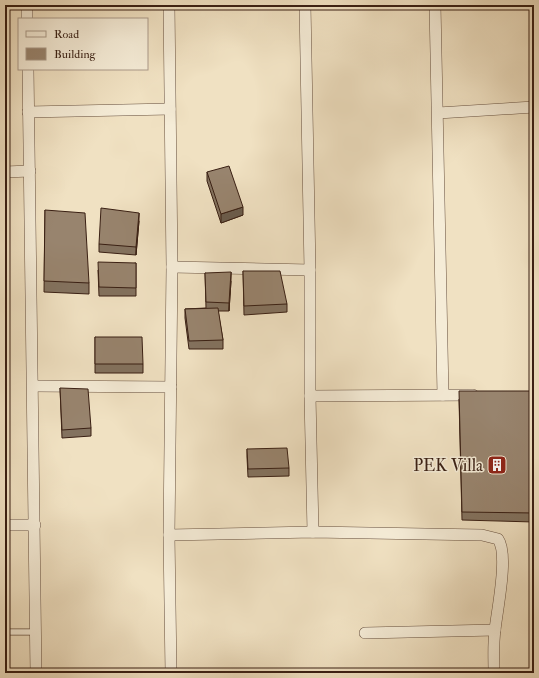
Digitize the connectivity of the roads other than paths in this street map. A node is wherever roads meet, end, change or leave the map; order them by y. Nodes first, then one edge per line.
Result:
1 (27, 5) edge
2 (169, 5) edge
3 (305, 5) edge
4 (435, 5) edge
5 (27, 18) edge
6 (28, 70) edge
7 (534, 107) edge
8 (170, 109) junction
9 (28, 112) junction
10 (438, 113) junction
11 (30, 171) junction
12 (5, 172) edge
13 (172, 267) junction
14 (310, 270) junction
15 (33, 386) junction
16 (171, 387) junction
17 (443, 395) junction
18 (481, 395) edge
19 (310, 396) junction
20 (5, 525) edge
21 (35, 525) junction
22 (313, 532) junction
23 (169, 535) junction
24 (494, 630) junction
25 (5, 632) edge
26 (36, 632) junction
27 (365, 633) dead end
28 (36, 673) edge
29 (171, 673) edge
30 (494, 673) edge

1 - 5 street
2 - 8 street
3 - 14 street
4 - 10 street
6 - 9 street
7 - 10 street
8 - 9 street
8 - 13 street
9 - 11 street
10 - 17 street
11 - 12 street
11 - 15 street
13 - 14 street
13 - 16 street
14 - 19 street
15 - 16 street
15 - 21 street
16 - 23 street
17 - 18 street
17 - 19 street
19 - 22 street
20 - 21 street
21 - 26 street
22 - 23 street
22 - 24 street
23 - 29 street
24 - 27 street
24 - 30 street
25 - 26 lane
26 - 28 street

